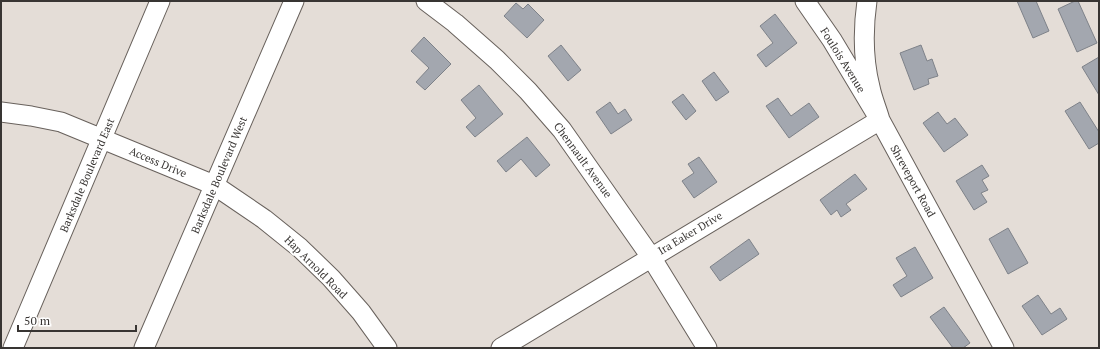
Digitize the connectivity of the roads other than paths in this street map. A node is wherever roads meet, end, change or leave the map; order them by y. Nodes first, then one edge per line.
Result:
1 (160, 1) edge
2 (294, 1) edge
3 (426, 1) edge
4 (805, 1) edge
5 (867, 1) edge
6 (1, 112) edge
7 (880, 120) junction
8 (102, 138) junction
9 (214, 185) junction
10 (651, 256) junction
11 (13, 348) edge
12 (144, 348) edge
13 (387, 348) edge
14 (502, 348) edge
15 (707, 348) edge
16 (1004, 348) edge

1 - 8 street, Barksdale Boulevard East
2 - 9 street, Barksdale Boulevard West
3 - 10 street, Chennault Avenue
4 - 7 street, Foulois Avenue
5 - 7 street, Shreveport Road
6 - 8 street, Access Drive
7 - 10 street, Ira Eaker Drive
7 - 16 street, Shreveport Road
8 - 9 street, Access Drive
8 - 11 street, Barksdale Boulevard East
9 - 12 street, Barksdale Boulevard West
9 - 13 street, Hap Arnold Road
10 - 14 street, Ira Eaker Drive
10 - 15 street, Chennault Avenue

